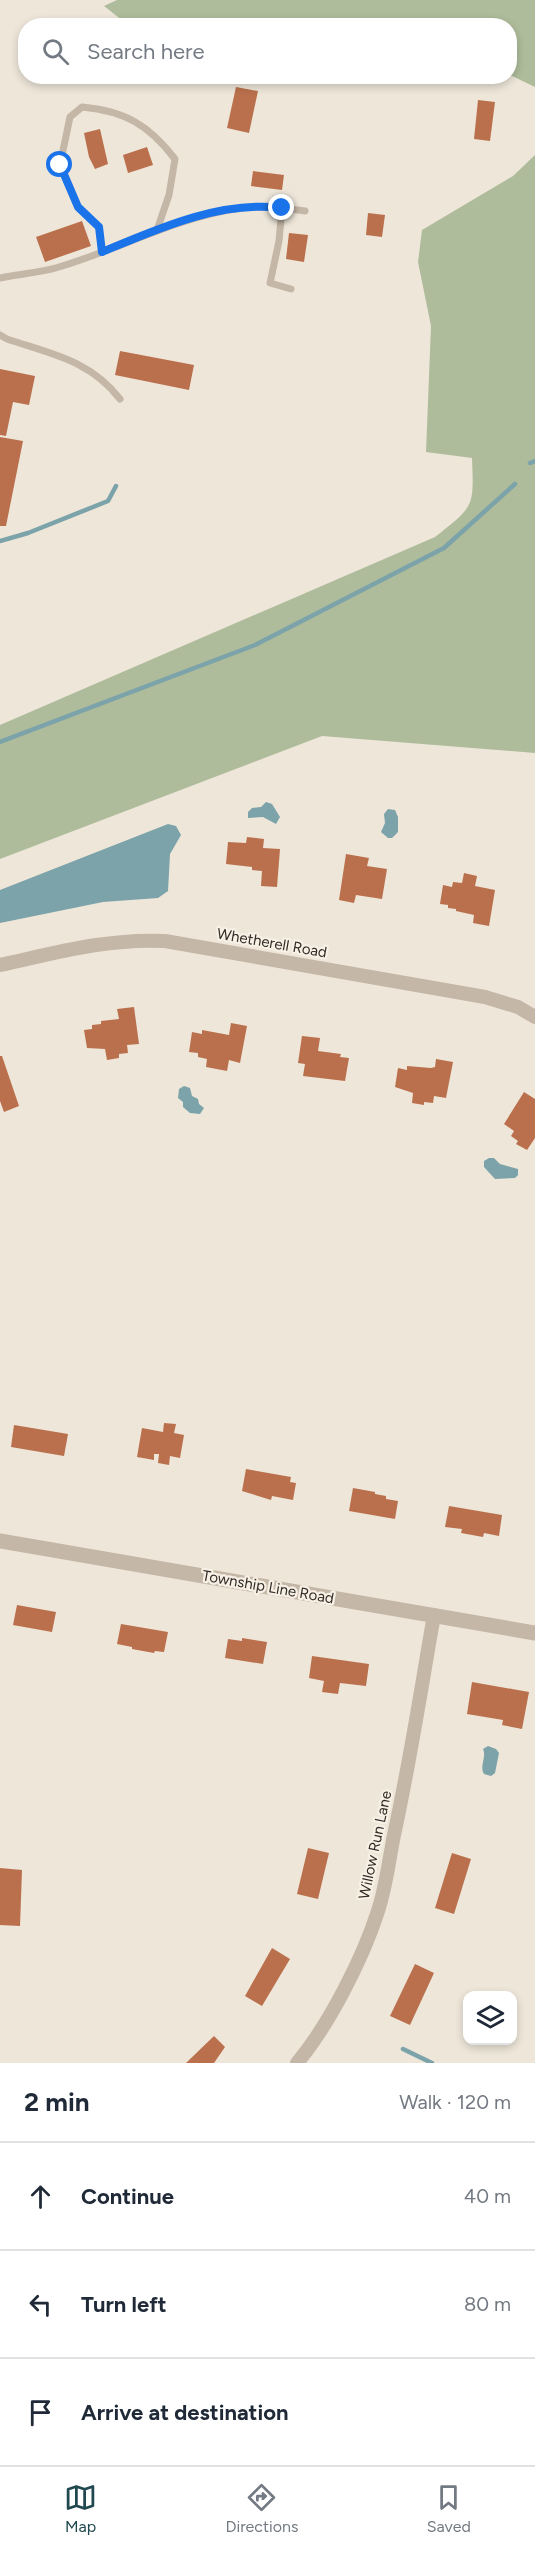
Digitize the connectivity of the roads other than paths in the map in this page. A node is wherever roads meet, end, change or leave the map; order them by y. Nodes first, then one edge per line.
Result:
1 (282, 208) junction
2 (305, 212) dead end
3 (157, 230) junction
4 (102, 252) junction
5 (0, 278) edge
6 (291, 289) dead end
7 (0, 335) edge
8 (120, 399) dead end
9 (0, 965) edge
10 (535, 1017) edge
11 (0, 1541) edge
12 (434, 1615) junction
13 (535, 1634) edge
14 (297, 2063) edge

1 - 2 lane
1 - 3 lane
1 - 6 lane
3 - 4 lane
3 - 4 lane
4 - 5 lane
7 - 8 lane
9 - 10 street, Whetherell Road
11 - 12 street, Township Line Road
12 - 13 street, Township Line Road
12 - 14 street, Willow Run Lane

